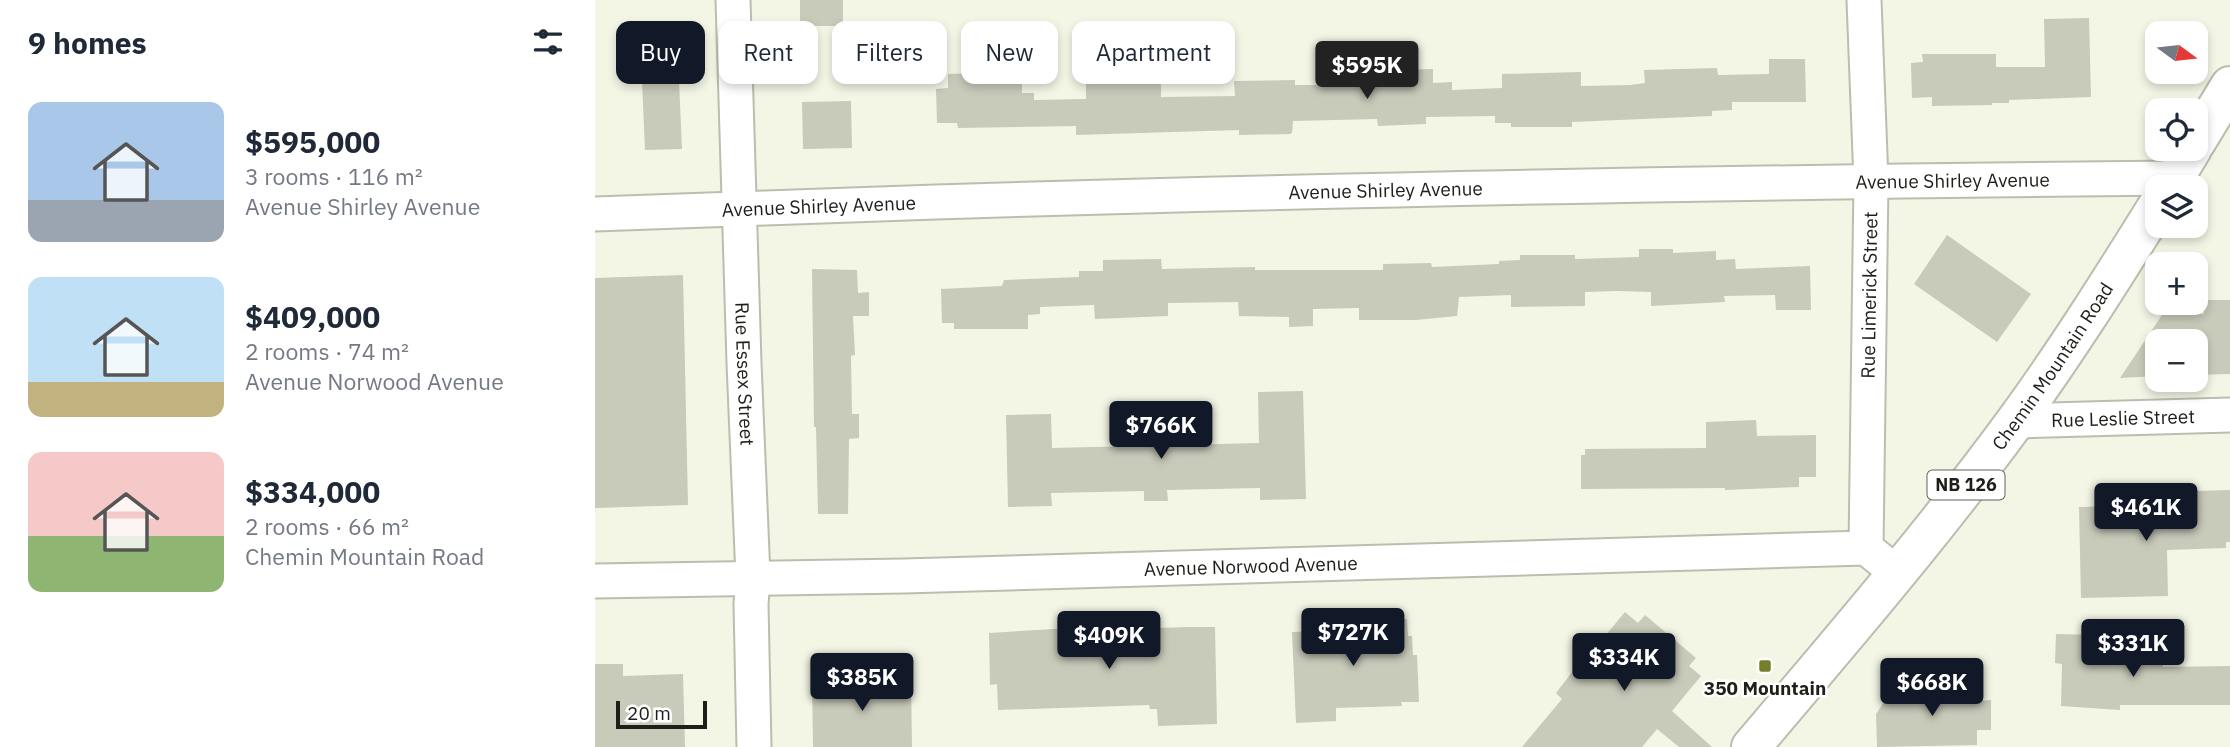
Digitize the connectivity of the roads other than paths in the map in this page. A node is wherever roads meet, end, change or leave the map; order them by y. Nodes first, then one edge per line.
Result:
1 (733, 0) edge
2 (1864, 0) edge
3 (2230, 86) edge
4 (2208, 122) edge
5 (2145, 180) edge
6 (1871, 181) junction
7 (739, 211) junction
8 (595, 214) edge
9 (2145, 225) edge
10 (2230, 415) edge
11 (2015, 421) junction
12 (1866, 548) junction
13 (1898, 574) junction
14 (753, 577) junction
15 (595, 580) edge
16 (754, 747) edge
17 (1751, 747) edge

1 - 7 street, Rue Essex Street
2 - 6 street, Rue Limerick Street
3 - 4 main road
5 - 6 street, Avenue Shirley Avenue
6 - 7 street, Avenue Shirley Avenue
6 - 12 street, Rue Limerick Street
7 - 8 street, Avenue Shirley Avenue
7 - 14 street, Rue Essex Street
9 - 11 main road, Chemin Mountain Road / NB 126
10 - 11 street, Rue Leslie Street
11 - 13 main road, Chemin Mountain Road / NB 126
12 - 13 street
12 - 14 street, Avenue Norwood Avenue
13 - 17 main road, Chemin Mountain Road / NB 126
14 - 15 street, Avenue Norwood Avenue
14 - 16 street, Rue Essex Street

